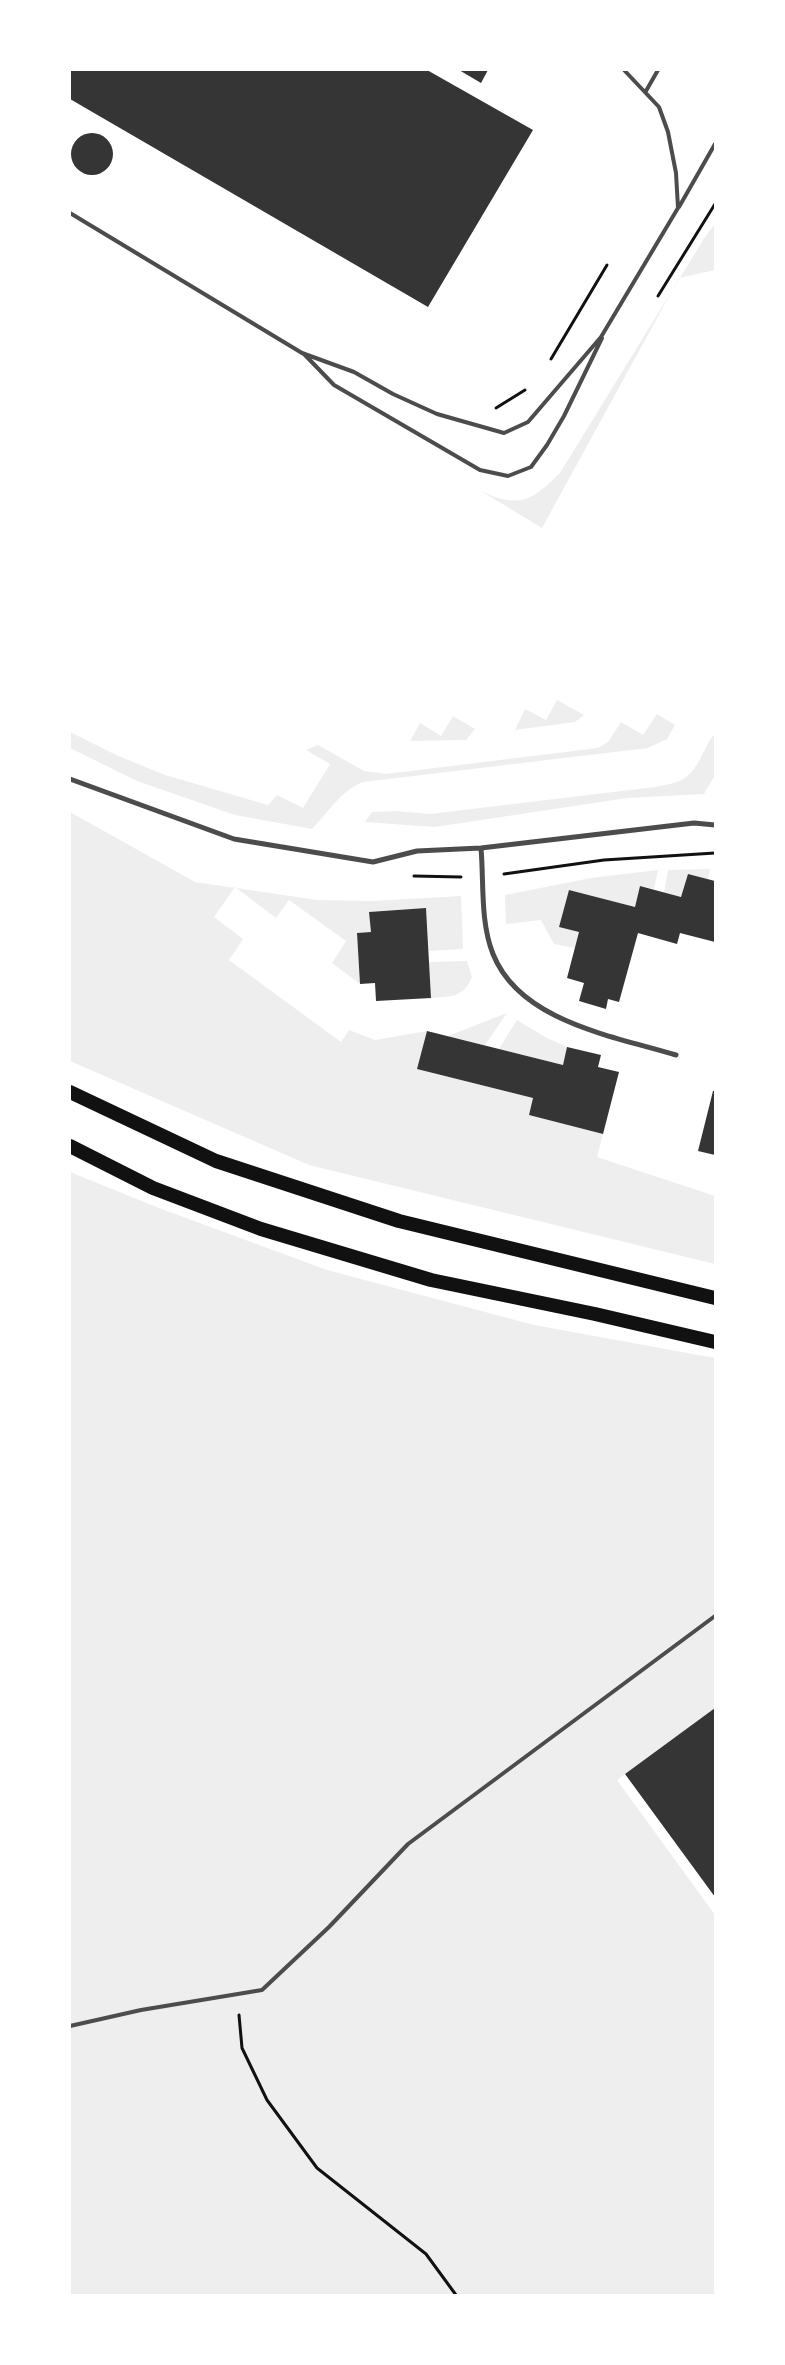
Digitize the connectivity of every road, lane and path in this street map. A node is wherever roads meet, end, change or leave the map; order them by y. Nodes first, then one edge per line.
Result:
1 (624, 70) edge
2 (658, 70) edge
3 (646, 91) junction
4 (715, 144) edge
5 (715, 204) edge
6 (678, 208) junction
7 (70, 213) edge
8 (607, 265) dead end
9 (658, 296) dead end
10 (614, 316) junction
11 (302, 353) junction
12 (547, 366) dead end
13 (527, 389) dead end
14 (493, 408) dead end
15 (70, 779) edge
16 (715, 825) edge
17 (481, 848) junction
18 (676, 1055) dead end
19 (70, 1092) edge
20 (70, 1146) edge
21 (715, 1298) edge
22 (715, 1342) edge
23 (715, 1616) edge
24 (238, 1994) junction
25 (70, 2026) edge
26 (456, 2295) edge

1 - 3 lane
2 - 3 lane
3 - 6 lane
4 - 6 lane
5 - 9 path
6 - 10 lane
7 - 11 lane
8 - 12 path
10 - 11 lane
10 - 11 lane
13 - 14 path
15 - 17 street
16 - 17 street
17 - 18 street
19 - 21 highway
20 - 22 highway
23 - 24 lane
24 - 25 lane
24 - 26 path

